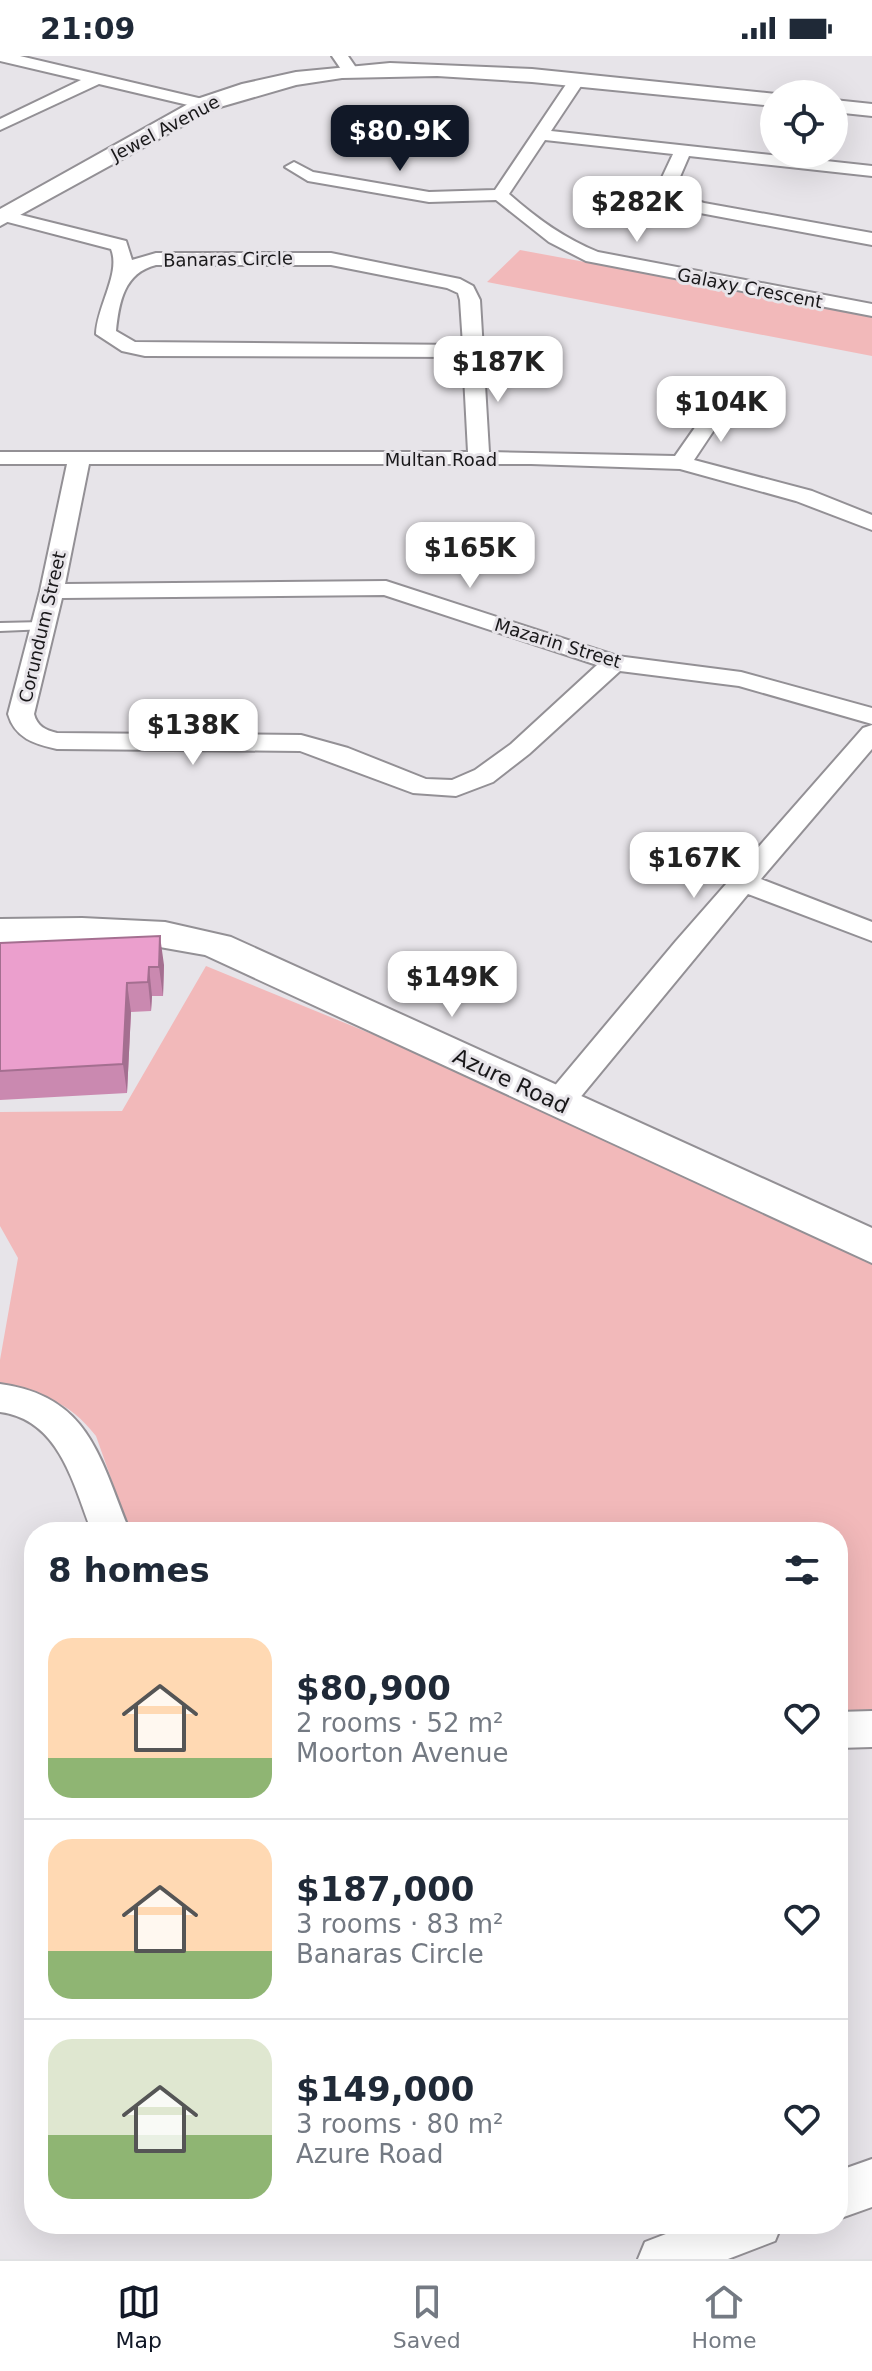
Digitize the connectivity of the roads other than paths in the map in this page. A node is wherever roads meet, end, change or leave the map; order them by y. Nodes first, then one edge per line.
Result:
1 (6, 57) edge
2 (345, 64) edge
3 (96, 79) junction
4 (577, 80) junction
5 (760, 99) edge
6 (205, 104) junction
7 (848, 107) edge
8 (872, 110) edge
9 (4, 120) edge
10 (541, 135) junction
11 (684, 149) junction
12 (294, 167) dead end
13 (872, 171) edge
14 (500, 195) junction
15 (3, 217) edge
16 (872, 239) edge
17 (123, 272) junction
18 (872, 310) edge
19 (473, 351) junction
20 (724, 400) dead end
21 (0, 458) edge
22 (79, 458) junction
23 (479, 459) junction
24 (681, 463) junction
25 (872, 523) edge
26 (52, 591) junction
27 (43, 626) junction
28 (0, 627) edge
29 (614, 663) junction
30 (872, 716) edge
31 (872, 733) edge
32 (744, 882) junction
33 (0, 931) edge
34 (872, 932) edge
35 (558, 1103) junction
36 (872, 1247) edge
37 (0, 1398) edge
38 (107, 1522) edge
39 (872, 1729) edge
40 (848, 1730) edge
41 (872, 2183) edge
42 (848, 2191) edge
43 (731, 2234) edge
44 (662, 2259) edge

1 - 3 street
2 - 4 street, Jewel Avenue
2 - 6 street, Jewel Avenue
3 - 6 street
3 - 9 street
4 - 5 street, Jewel Avenue
4 - 10 street
6 - 15 street, Jewel Avenue
7 - 8 street
10 - 11 street
10 - 14 street
11 - 13 street
11 - 16 street
12 - 14 street
14 - 18 street, Galaxy Crescent
15 - 17 street
17 - 19 street, Banaras Circle
17 - 19 street
19 - 23 street, Banaras Circle
20 - 24 street
21 - 22 street, Multan Road
22 - 23 street, Multan Road
22 - 26 street, Corundum Street
23 - 24 street, Multan Road
24 - 25 street, Multan Road
26 - 27 street, Corundum Street
26 - 29 street, Mazarin Street
27 - 28 lane
27 - 29 street, Corundum Street
29 - 30 street, Mazarin Street
31 - 32 street
32 - 34 street
32 - 35 street
33 - 35 street, Azure Road
35 - 36 street, Azure Road
37 - 38 street
39 - 40 street
41 - 42 street
43 - 44 street

